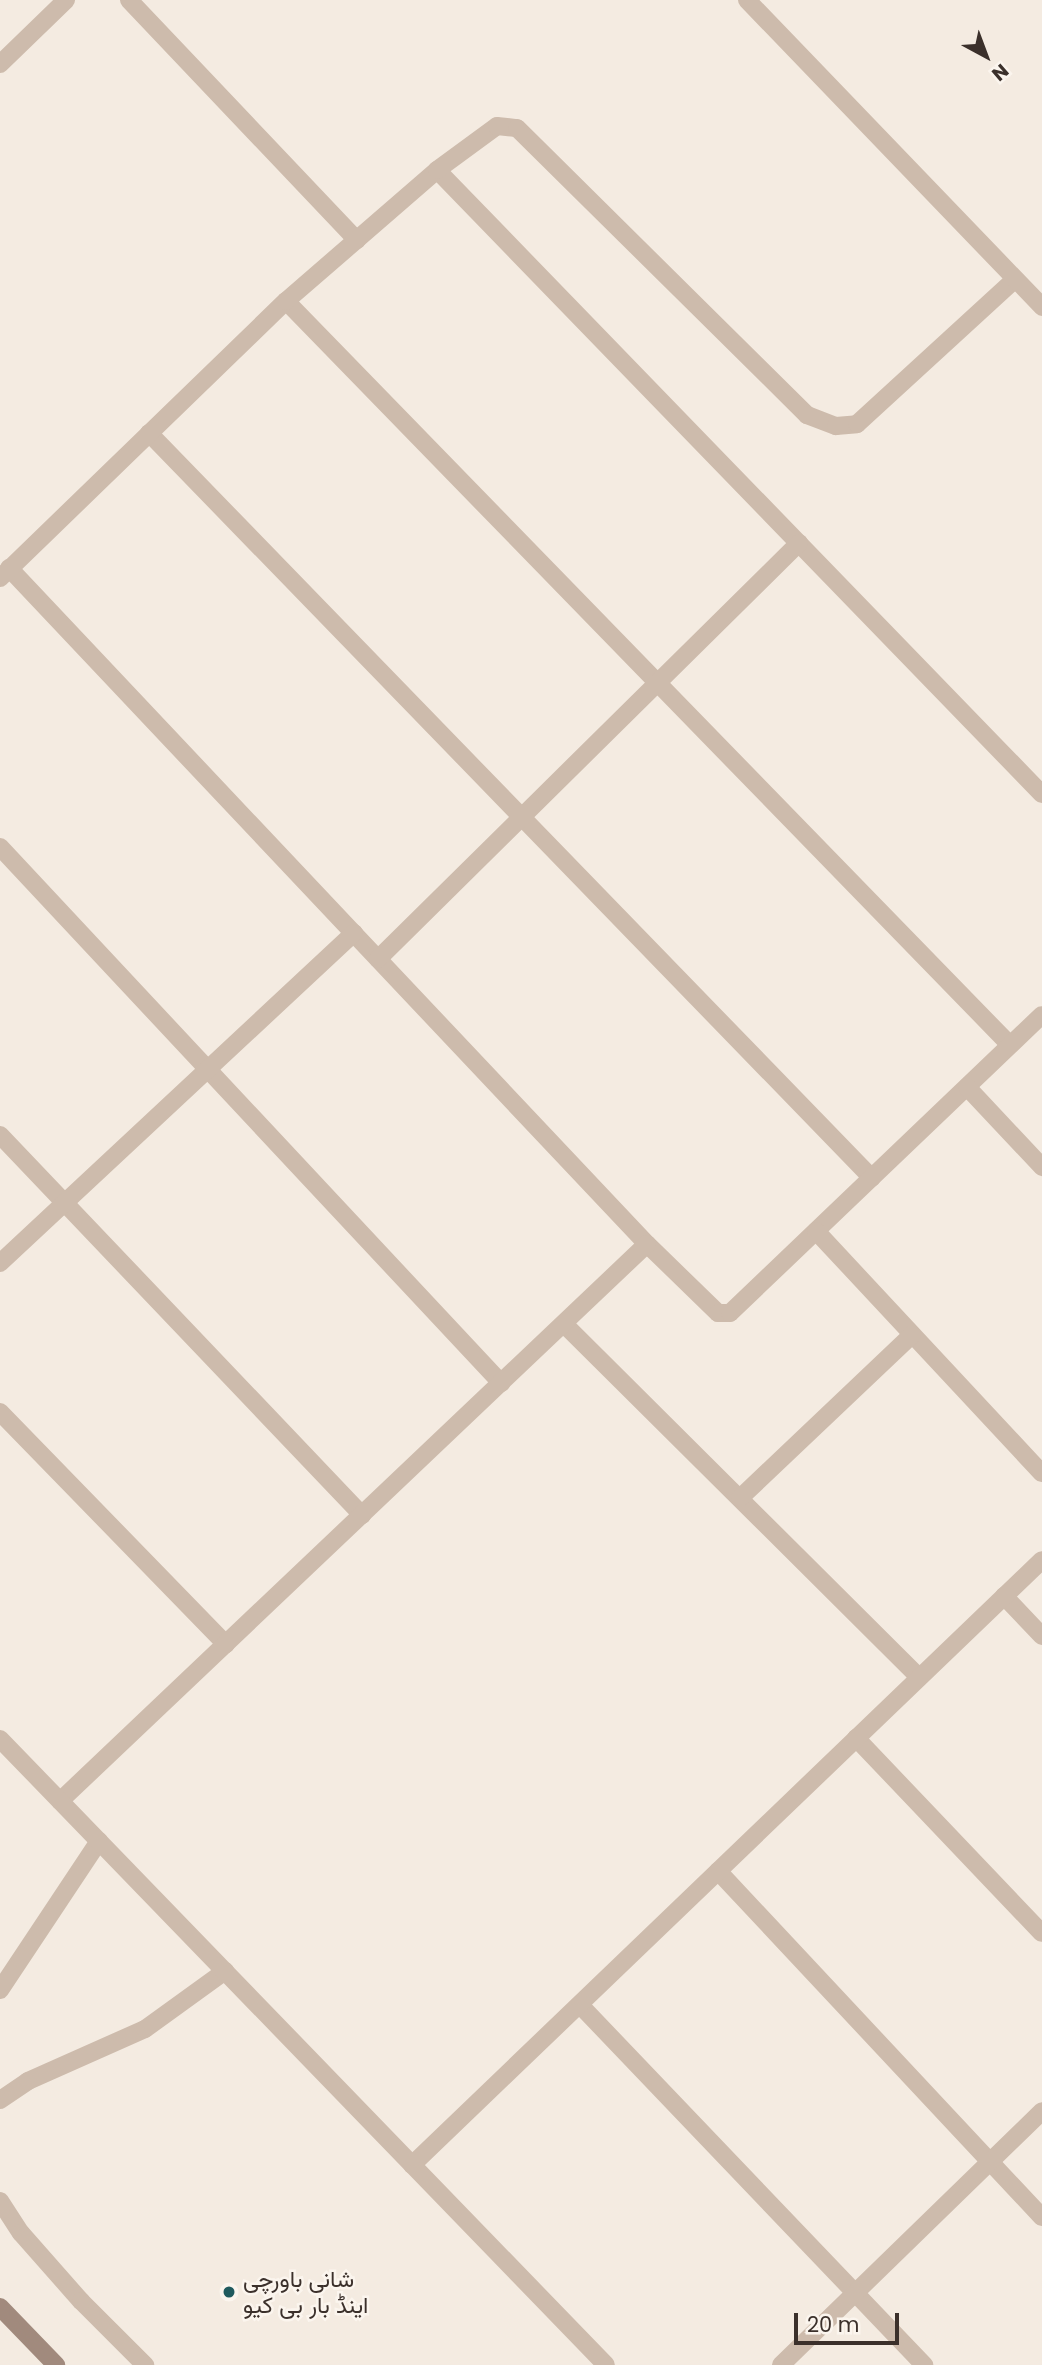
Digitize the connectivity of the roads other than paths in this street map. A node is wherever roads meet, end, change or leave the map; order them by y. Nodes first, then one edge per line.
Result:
1 (66, 0) edge
2 (129, 0) edge
3 (747, 0) edge
4 (0, 64) edge
5 (437, 170) junction
6 (356, 240) junction
7 (1015, 279) junction
8 (286, 301) junction
9 (1042, 307) edge
10 (149, 433) junction
11 (799, 543) junction
12 (5, 573) edge
13 (658, 683) junction
14 (1042, 794) edge
15 (522, 817) junction
16 (0, 847) edge
17 (354, 933) junction
18 (378, 959) junction
19 (1042, 1015) edge
20 (1010, 1045) junction
21 (208, 1069) junction
22 (967, 1087) junction
23 (0, 1135) edge
24 (1042, 1167) edge
25 (872, 1178) junction
26 (65, 1203) junction
27 (816, 1231) junction
28 (648, 1244) junction
29 (0, 1263) edge
30 (564, 1324) junction
31 (912, 1335) junction
32 (501, 1382) junction
33 (0, 1412) edge
34 (1042, 1473) edge
35 (740, 1498) junction
36 (362, 1515) junction
37 (1042, 1560) edge
38 (1004, 1596) junction
39 (1042, 1636) edge
40 (226, 1644) junction
41 (919, 1677) junction
42 (0, 1738) edge
43 (856, 1738) junction
44 (60, 1801) junction
45 (99, 1841) junction
46 (718, 1871) junction
47 (1042, 1933) edge
48 (225, 1971) junction
49 (0, 1990) edge
50 (581, 2006) junction
51 (0, 2100) edge
52 (1042, 2111) edge
53 (990, 2161) junction
54 (412, 2165) junction
55 (0, 2200) edge
56 (1042, 2217) edge
57 (856, 2292) junction
58 (2, 2313) edge
59 (56, 2365) edge
60 (145, 2365) edge
61 (606, 2365) edge
62 (781, 2365) edge
63 (924, 2365) edge

1 - 4 street
2 - 6 street
3 - 7 street
5 - 6 street
5 - 7 street
5 - 11 street
6 - 8 street
7 - 9 street
8 - 10 street
8 - 13 street
10 - 12 street
10 - 15 street
11 - 13 street
11 - 14 street
12 - 17 street
13 - 15 street
13 - 20 street
15 - 18 street
15 - 25 street
16 - 21 street
17 - 18 street
17 - 21 street
18 - 28 street
19 - 20 street
20 - 22 street
21 - 26 street
21 - 32 street
22 - 24 street
22 - 25 street
23 - 26 street
25 - 27 street
26 - 29 street
26 - 36 street
27 - 28 street
27 - 31 street
28 - 30 street
30 - 32 street
30 - 35 street
31 - 34 street
31 - 35 street
32 - 36 street
33 - 40 street
35 - 41 street
36 - 40 street
37 - 38 street
38 - 39 street
38 - 41 street
40 - 44 street
41 - 43 street
42 - 44 street
43 - 46 street
43 - 47 street
44 - 45 street
45 - 48 street
45 - 49 street
46 - 50 street
46 - 53 street
48 - 51 street
48 - 54 street
50 - 54 street
50 - 57 street
52 - 53 street
53 - 56 street
53 - 57 street
54 - 61 street
55 - 60 street
57 - 62 street
57 - 63 street
58 - 59 main road

